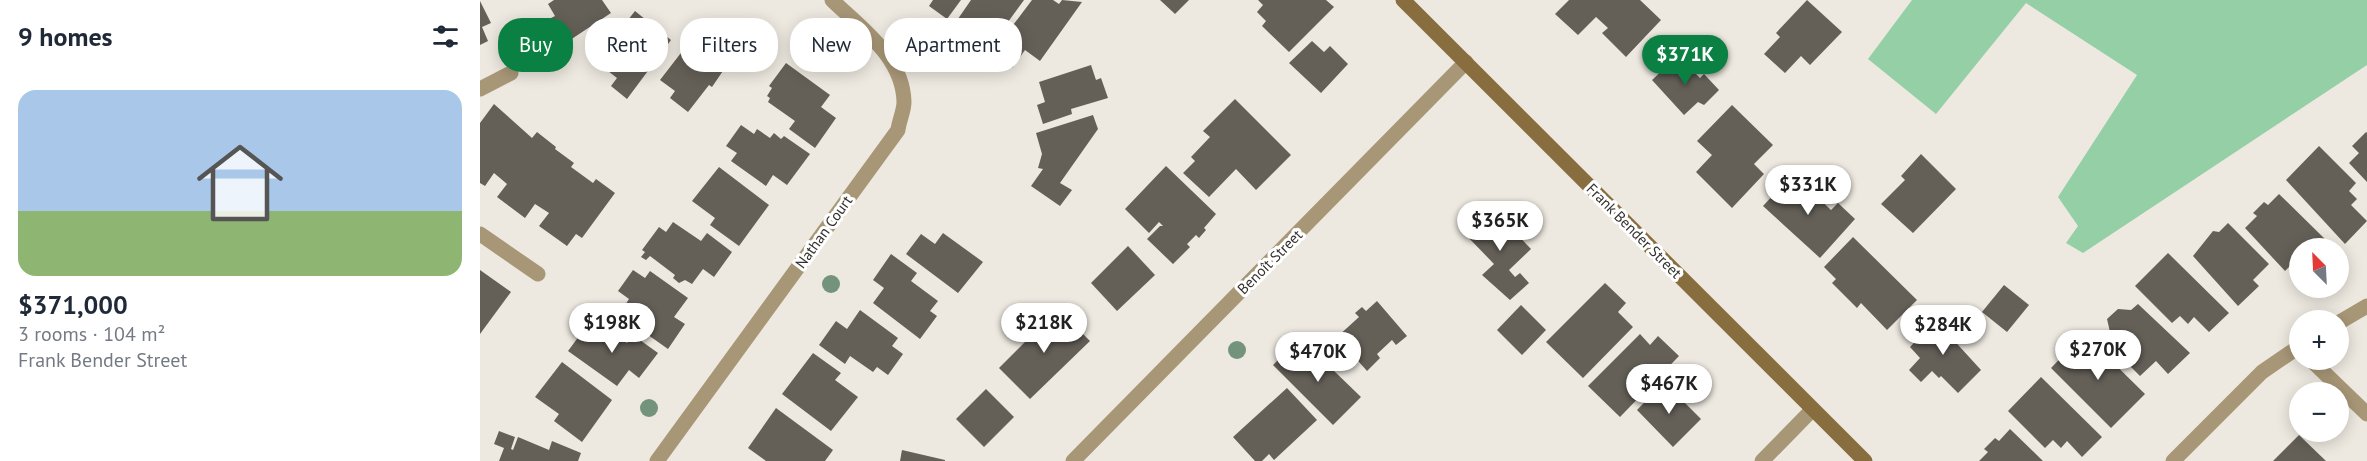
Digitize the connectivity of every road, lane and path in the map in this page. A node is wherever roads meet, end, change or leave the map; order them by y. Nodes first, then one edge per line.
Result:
1 (832, 0) edge
2 (1403, 0) edge
3 (1466, 62) junction
4 (511, 73) dead end
5 (480, 89) edge
6 (480, 234) edge
7 (538, 274) dead end
8 (2367, 306) edge
9 (2349, 317) edge
10 (2289, 354) edge
11 (2321, 370) edge
12 (1812, 410) junction
13 (2367, 414) edge
14 (657, 461) edge
15 (1073, 461) edge
16 (1762, 461) edge
17 (1865, 461) edge
18 (2173, 461) edge

1 - 14 street, Nathan Court
2 - 3 street, Frank Bender Street
3 - 12 street, Frank Bender Street
3 - 15 street, Benoît Street
4 - 5 street
6 - 7 street
8 - 9 street
10 - 18 street
11 - 13 street
12 - 16 street
12 - 17 street, Frank Bender Street

